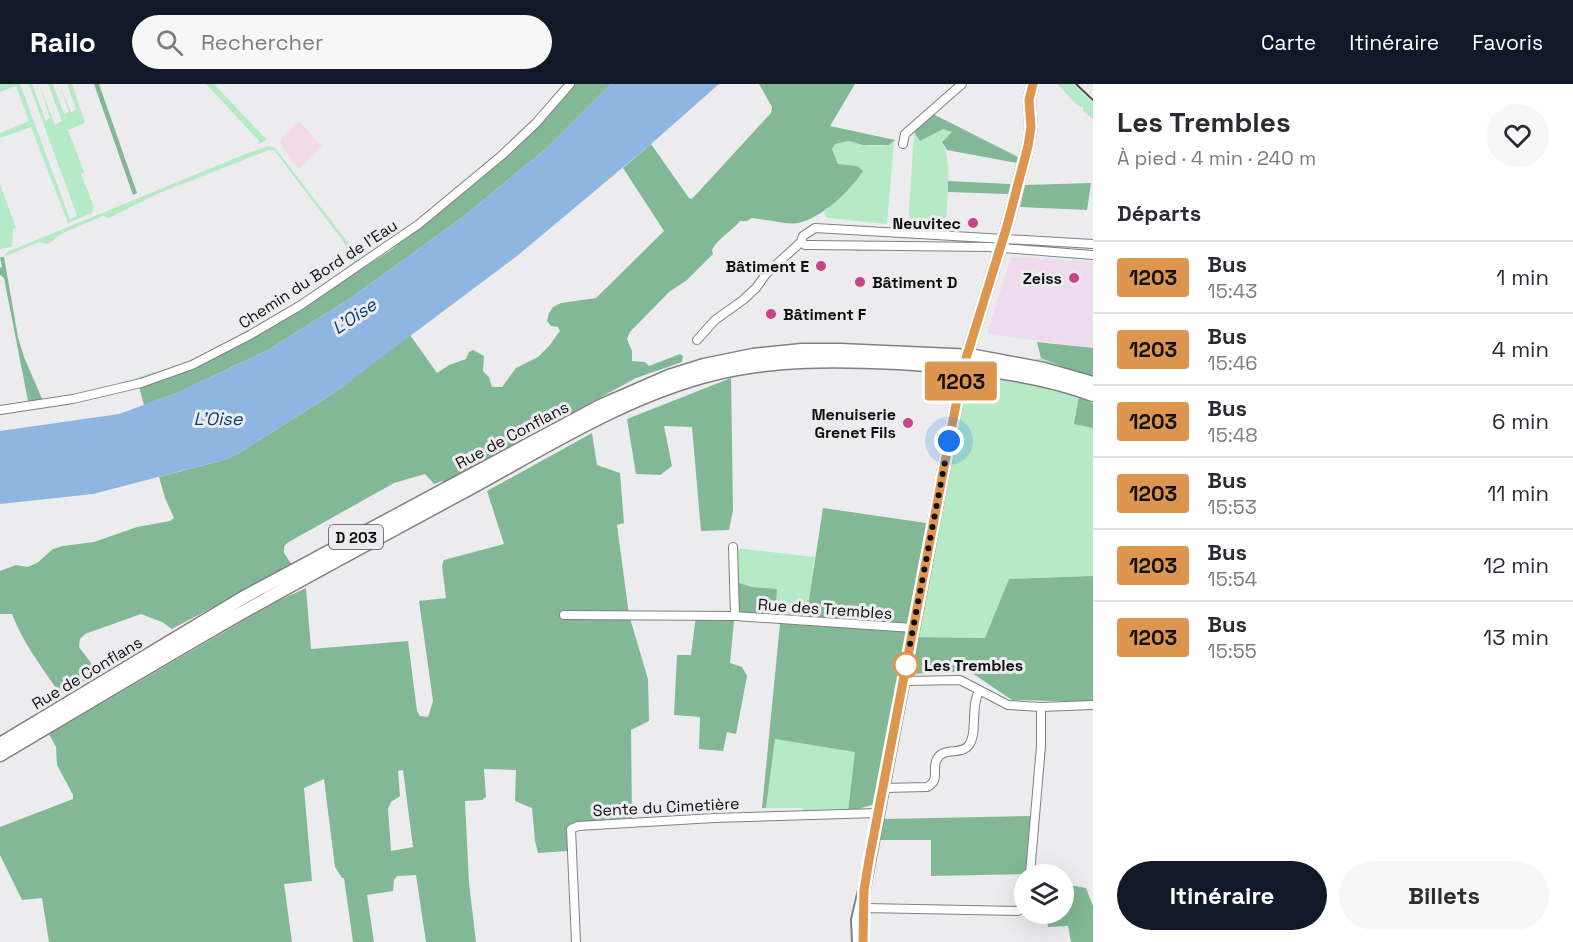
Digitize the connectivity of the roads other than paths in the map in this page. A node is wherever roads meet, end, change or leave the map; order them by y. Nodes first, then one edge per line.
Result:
1 (570, 84) edge
2 (962, 84) edge
3 (1033, 84) edge
4 (903, 144) dead end
5 (849, 230) junction
6 (801, 242) junction
7 (1001, 244) junction
8 (1090, 244) edge
9 (849, 247) junction
10 (1089, 254) edge
11 (697, 340) dead end
12 (967, 355) junction
13 (963, 368) junction
14 (1093, 383) edge
15 (1093, 395) edge
16 (0, 410) edge
17 (733, 547) dead end
18 (564, 615) dead end
19 (735, 616) junction
20 (913, 628) junction
21 (904, 681) junction
22 (979, 691) junction
23 (1093, 705) edge
24 (1041, 707) junction
25 (0, 744) edge
26 (0, 755) edge
27 (883, 788) junction
28 (878, 813) junction
29 (1031, 864) edge
30 (862, 909) junction
31 (1014, 911) edge
32 (576, 942) edge
33 (860, 942) edge

1 - 16 street, Chemin du Bord de l'Eau
2 - 4 street
3 - 7 street
5 - 6 street
5 - 7 street
5 - 9 street
6 - 9 street
6 - 11 street
7 - 8 street
7 - 9 street
7 - 10 street
7 - 12 street
8 - 10 street
12 - 13 street
12 - 14 main road, Rue de Conflans / D 203
12 - 25 main road, Rue de Conflans / D 203
13 - 15 main road, Rue de Conflans / D 203
13 - 20 street
13 - 26 main road, Rue de Conflans / D 203
17 - 19 street
18 - 19 street, Rue des Trembles
19 - 20 street, Rue des Trembles
20 - 21 street
21 - 22 street
21 - 27 street
22 - 24 street
22 - 27 street
23 - 24 street
24 - 29 street
27 - 28 street
28 - 30 street
28 - 32 street, Sente du Cimetière
30 - 31 street
30 - 33 street

